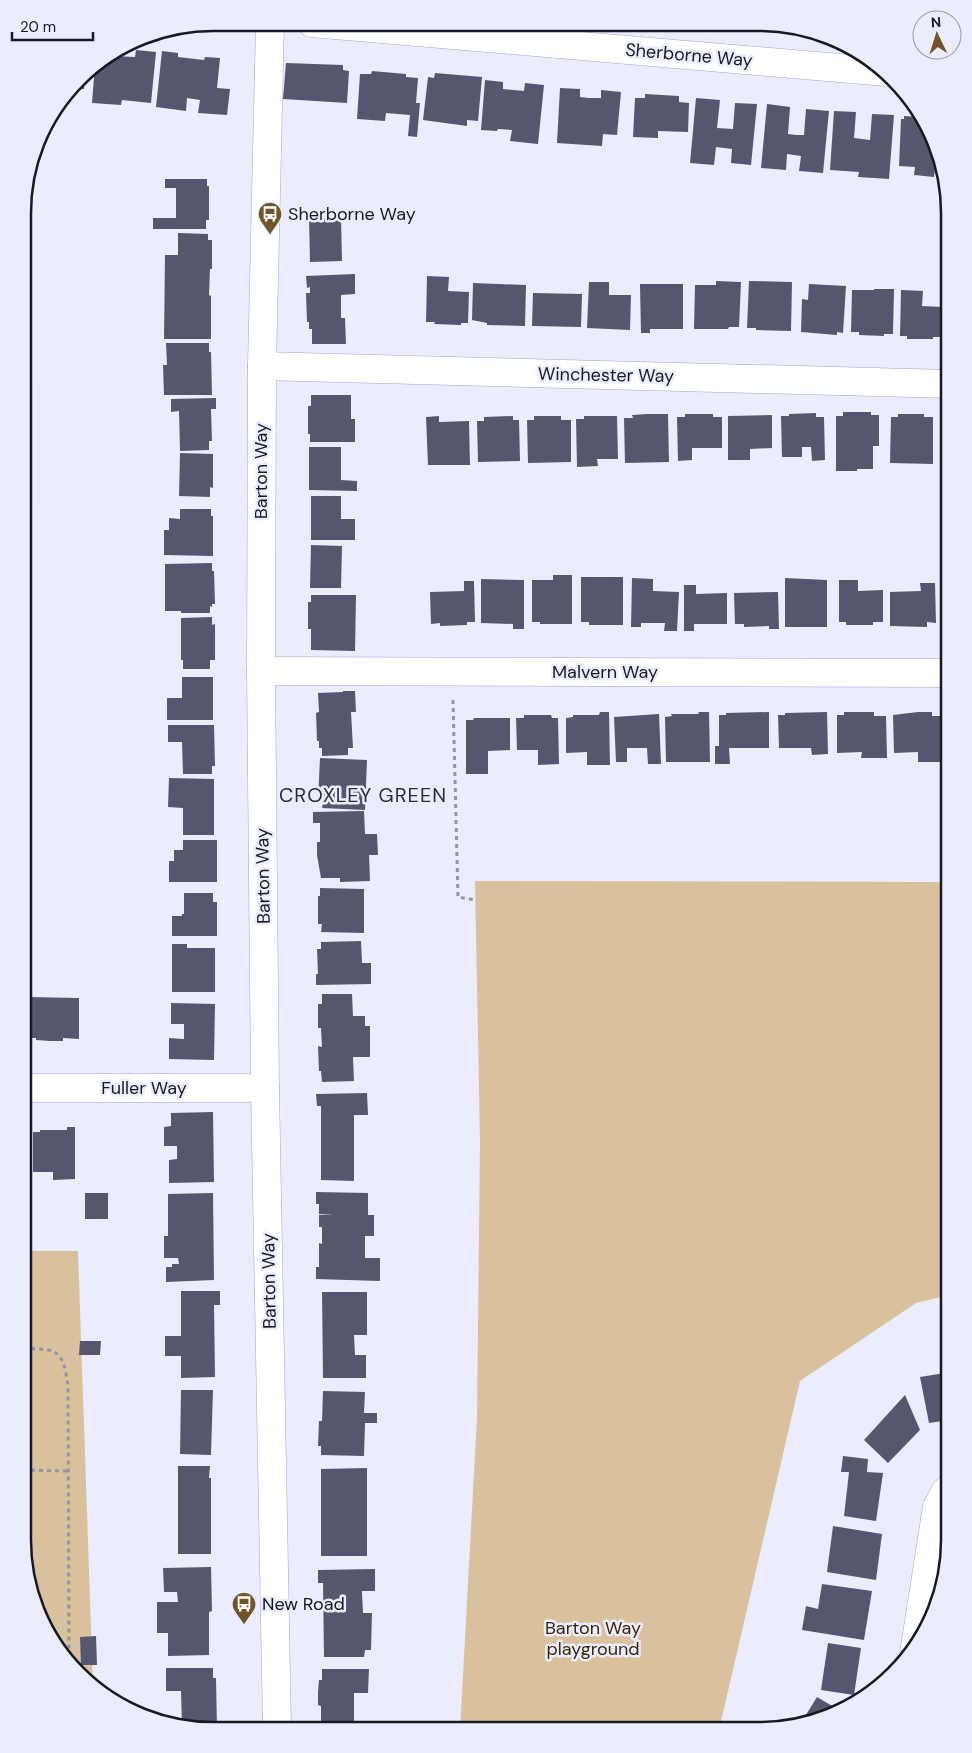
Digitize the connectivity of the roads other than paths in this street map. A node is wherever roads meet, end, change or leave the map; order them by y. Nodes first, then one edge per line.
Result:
1 (270, 31) edge
2 (406, 31) edge
3 (872, 71) edge
4 (262, 366) junction
5 (941, 384) edge
6 (261, 671) junction
7 (941, 672) edge
8 (31, 1088) edge
9 (265, 1088) junction
10 (941, 1501) edge
11 (918, 1627) edge
12 (277, 1722) edge

1 - 4 street, Barton Way
2 - 3 street, Sherborne Way
4 - 5 street, Winchester Way
4 - 6 street, Barton Way
6 - 7 street, Malvern Way
6 - 9 street, Barton Way
8 - 9 street, Fuller Way
9 - 12 street, Barton Way
10 - 11 street

